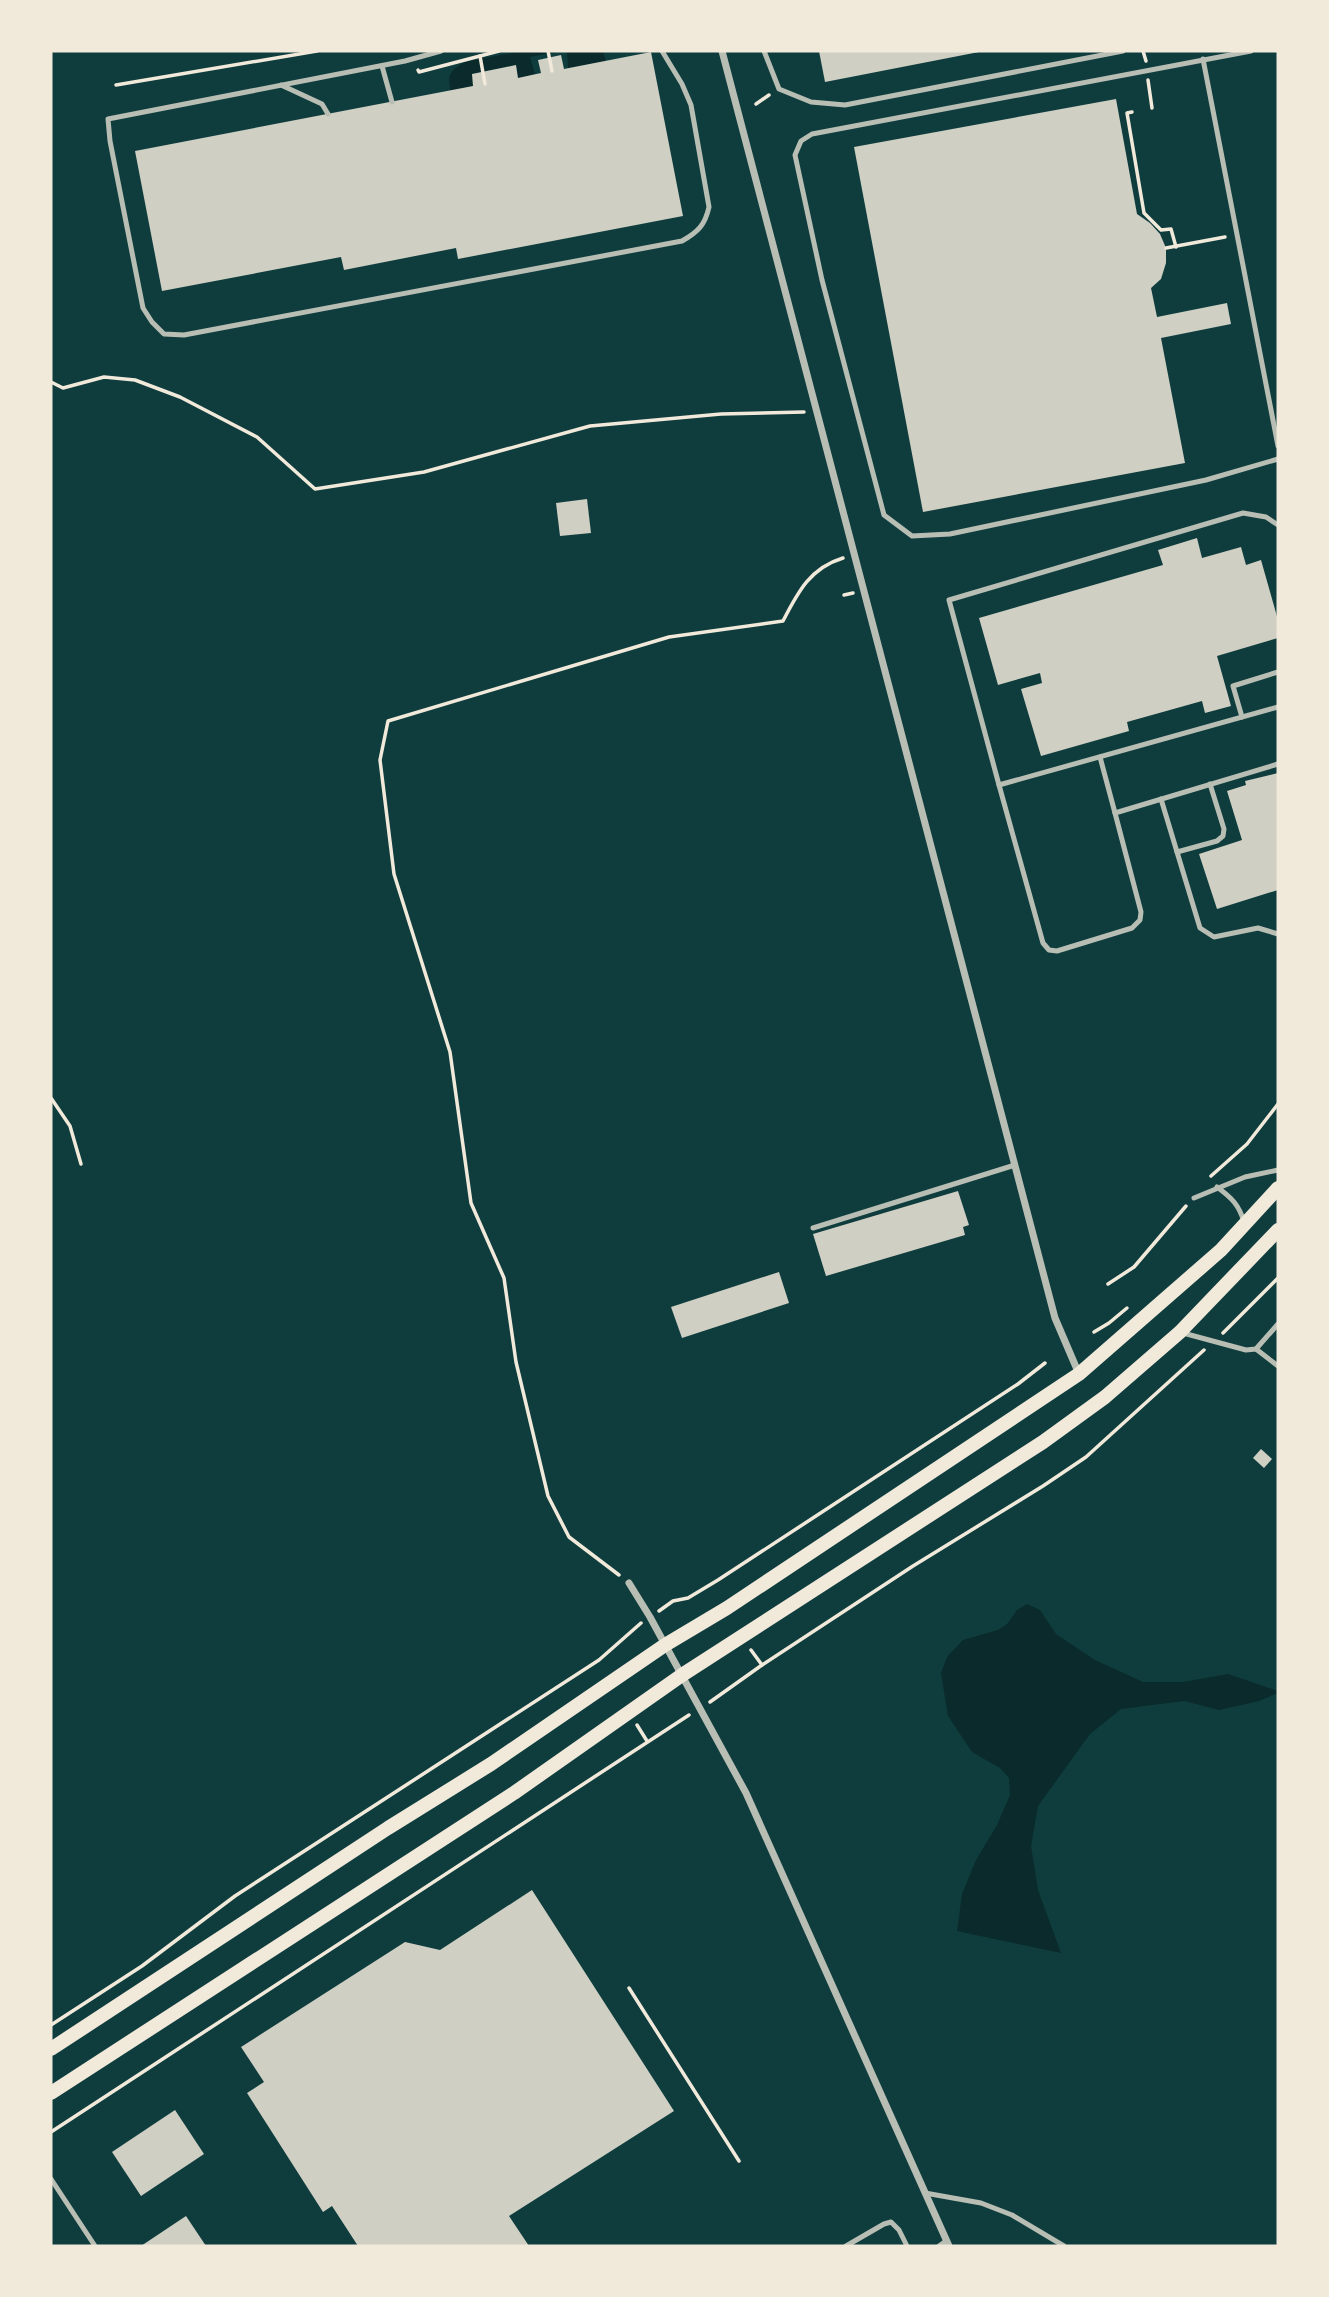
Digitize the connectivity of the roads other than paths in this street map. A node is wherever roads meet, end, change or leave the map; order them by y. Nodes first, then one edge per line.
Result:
1 (441, 51) edge
2 (662, 51) edge
3 (722, 51) edge
4 (764, 51) edge
5 (1123, 51) edge
6 (1251, 51) edge
7 (1203, 59) junction
8 (382, 66) junction
9 (281, 85) junction
10 (392, 102) dead end
11 (328, 114) dead end
12 (1278, 446) edge
13 (1278, 459) edge
14 (1278, 525) edge
15 (1278, 672) edge
16 (1278, 707) edge
17 (1242, 717) junction
18 (1100, 757) junction
19 (1278, 764) edge
20 (1210, 784) junction
21 (999, 785) junction
22 (1161, 799) junction
23 (1115, 813) junction
24 (1177, 852) junction
25 (1278, 934) edge
26 (1015, 1165) junction
27 (1278, 1170) edge
28 (1217, 1187) junction
29 (1278, 1188) edge
30 (1194, 1198) dead end
31 (1245, 1224) junction
32 (813, 1227) dead end
33 (1278, 1230) edge
34 (1278, 1324) edge
35 (1180, 1332) junction
36 (1256, 1349) junction
37 (1278, 1366) edge
38 (1079, 1374) junction
39 (629, 1583) road end
40 (665, 1645) junction
41 (682, 1675) junction
42 (51, 2049) edge
43 (51, 2093) edge
44 (51, 2179) edge
45 (924, 2193) junction
46 (947, 2244) edge
47 (95, 2246) edge
48 (846, 2246) edge
49 (907, 2246) edge
50 (939, 2246) edge
51 (1064, 2246) edge

1 - 8 lane
2 - 9 lane
3 - 26 street
4 - 5 lane
6 - 7 lane
7 - 12 lane
7 - 13 lane
8 - 9 lane
8 - 10 lane
9 - 11 lane
14 - 21 lane
15 - 17 lane
16 - 17 lane
17 - 18 lane
18 - 21 lane
18 - 23 lane
19 - 20 lane
20 - 22 lane
20 - 24 lane
21 - 23 lane
22 - 23 lane
22 - 24 lane
24 - 25 lane
26 - 32 lane
26 - 38 street
27 - 28 lane
28 - 30 lane
28 - 31 lane
29 - 31 main road
31 - 38 main road
33 - 35 main road
34 - 36 lane
35 - 36 lane
35 - 41 main road
36 - 37 lane
38 - 40 main road
39 - 40 street
40 - 41 street
40 - 42 main road
41 - 43 main road
41 - 45 street
44 - 47 lane
45 - 46 street
45 - 51 lane
46 - 50 lane
48 - 49 lane

